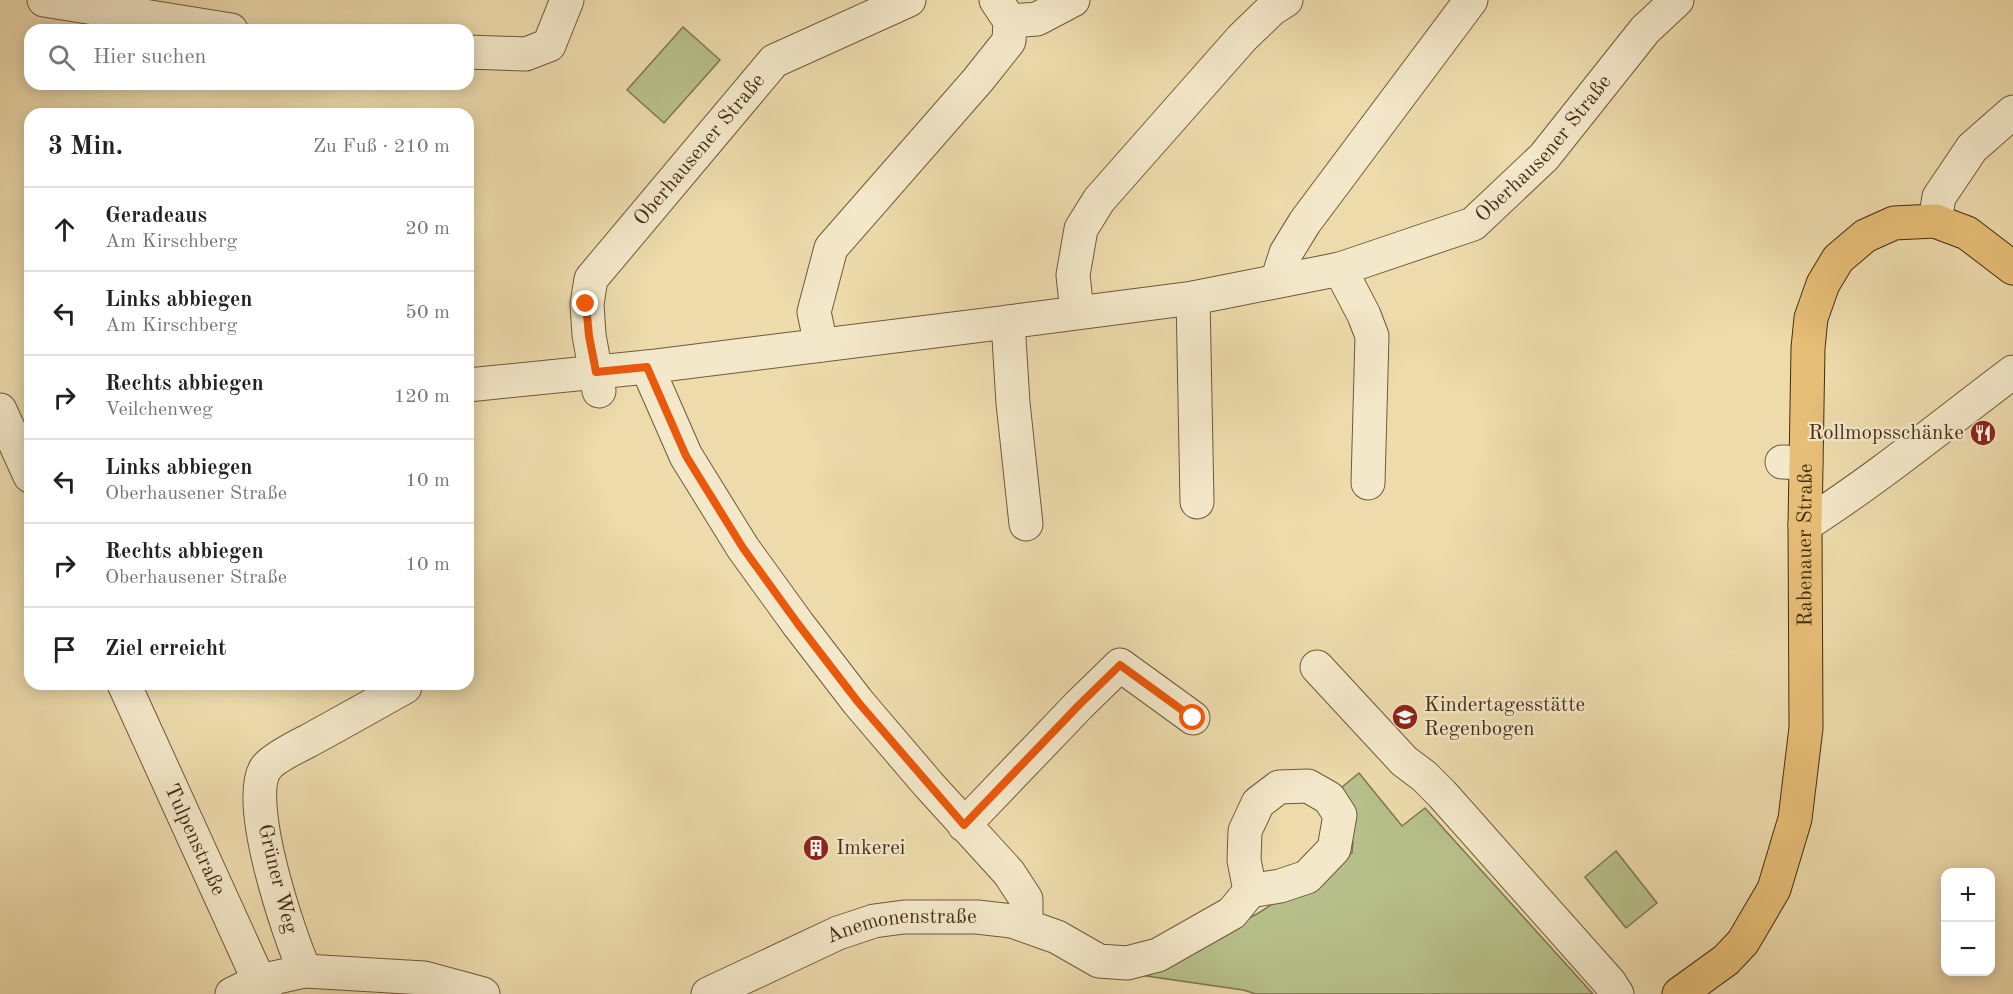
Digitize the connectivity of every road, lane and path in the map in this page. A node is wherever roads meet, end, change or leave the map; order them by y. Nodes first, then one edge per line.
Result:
1 (44, 0) edge
2 (567, 0) edge
3 (909, 0) edge
4 (1073, 0) edge
5 (1286, 0) edge
6 (1472, 0) edge
7 (1677, 0) edge
8 (1003, 11) edge
9 (194, 24) edge
10 (474, 52) edge
11 (2013, 112) edge
12 (1935, 221) junction
13 (1340, 268) junction
14 (2013, 268) edge
15 (1277, 281) junction
16 (1192, 297) junction
17 (1077, 312) junction
18 (1008, 322) junction
19 (821, 345) junction
20 (647, 367) junction
21 (2013, 372) edge
22 (597, 381) junction
23 (474, 385) edge
24 (0, 410) edge
25 (20, 457) edge
26 (1368, 483) dead end
27 (1197, 502) dead end
28 (1026, 524) dead end
29 (1804, 525) junction
30 (1317, 667) dead end
31 (127, 690) edge
32 (400, 690) edge
33 (1193, 718) dead end
34 (964, 825) junction
35 (1250, 891) dead end
36 (1012, 921) junction
37 (305, 971) junction
38 (252, 990) edge
39 (483, 994) edge
40 (708, 994) edge
41 (1617, 994) edge
42 (1679, 994) edge

1 - 9 street
2 - 10 street
3 - 22 street, Oberhausener Straße
4 - 8 street
5 - 17 street
6 - 15 street
7 - 13 street, Oberhausener Straße
8 - 19 street
11 - 12 street
12 - 14 main road, Rabenauer Straße
12 - 29 main road, Rabenauer Straße
13 - 15 street, Oberhausener Straße
13 - 26 street
15 - 16 street, Oberhausener Straße
16 - 17 street, Oberhausener Straße
16 - 27 street
17 - 18 street, Oberhausener Straße
18 - 19 street, Oberhausener Straße
18 - 28 street
19 - 20 street, Oberhausener Straße
20 - 22 street, Oberhausener Straße
20 - 34 street
21 - 29 street
22 - 23 street, Oberhausener Straße
24 - 25 street
29 - 42 main road, Rabenauer Straße
30 - 41 street
31 - 38 street, Tulpenstraße
32 - 37 street, Grüner Weg
33 - 34 street
34 - 36 street
35 - 36 street, Anemonenstraße
36 - 40 street, Anemonenstraße
37 - 38 street
37 - 39 street

